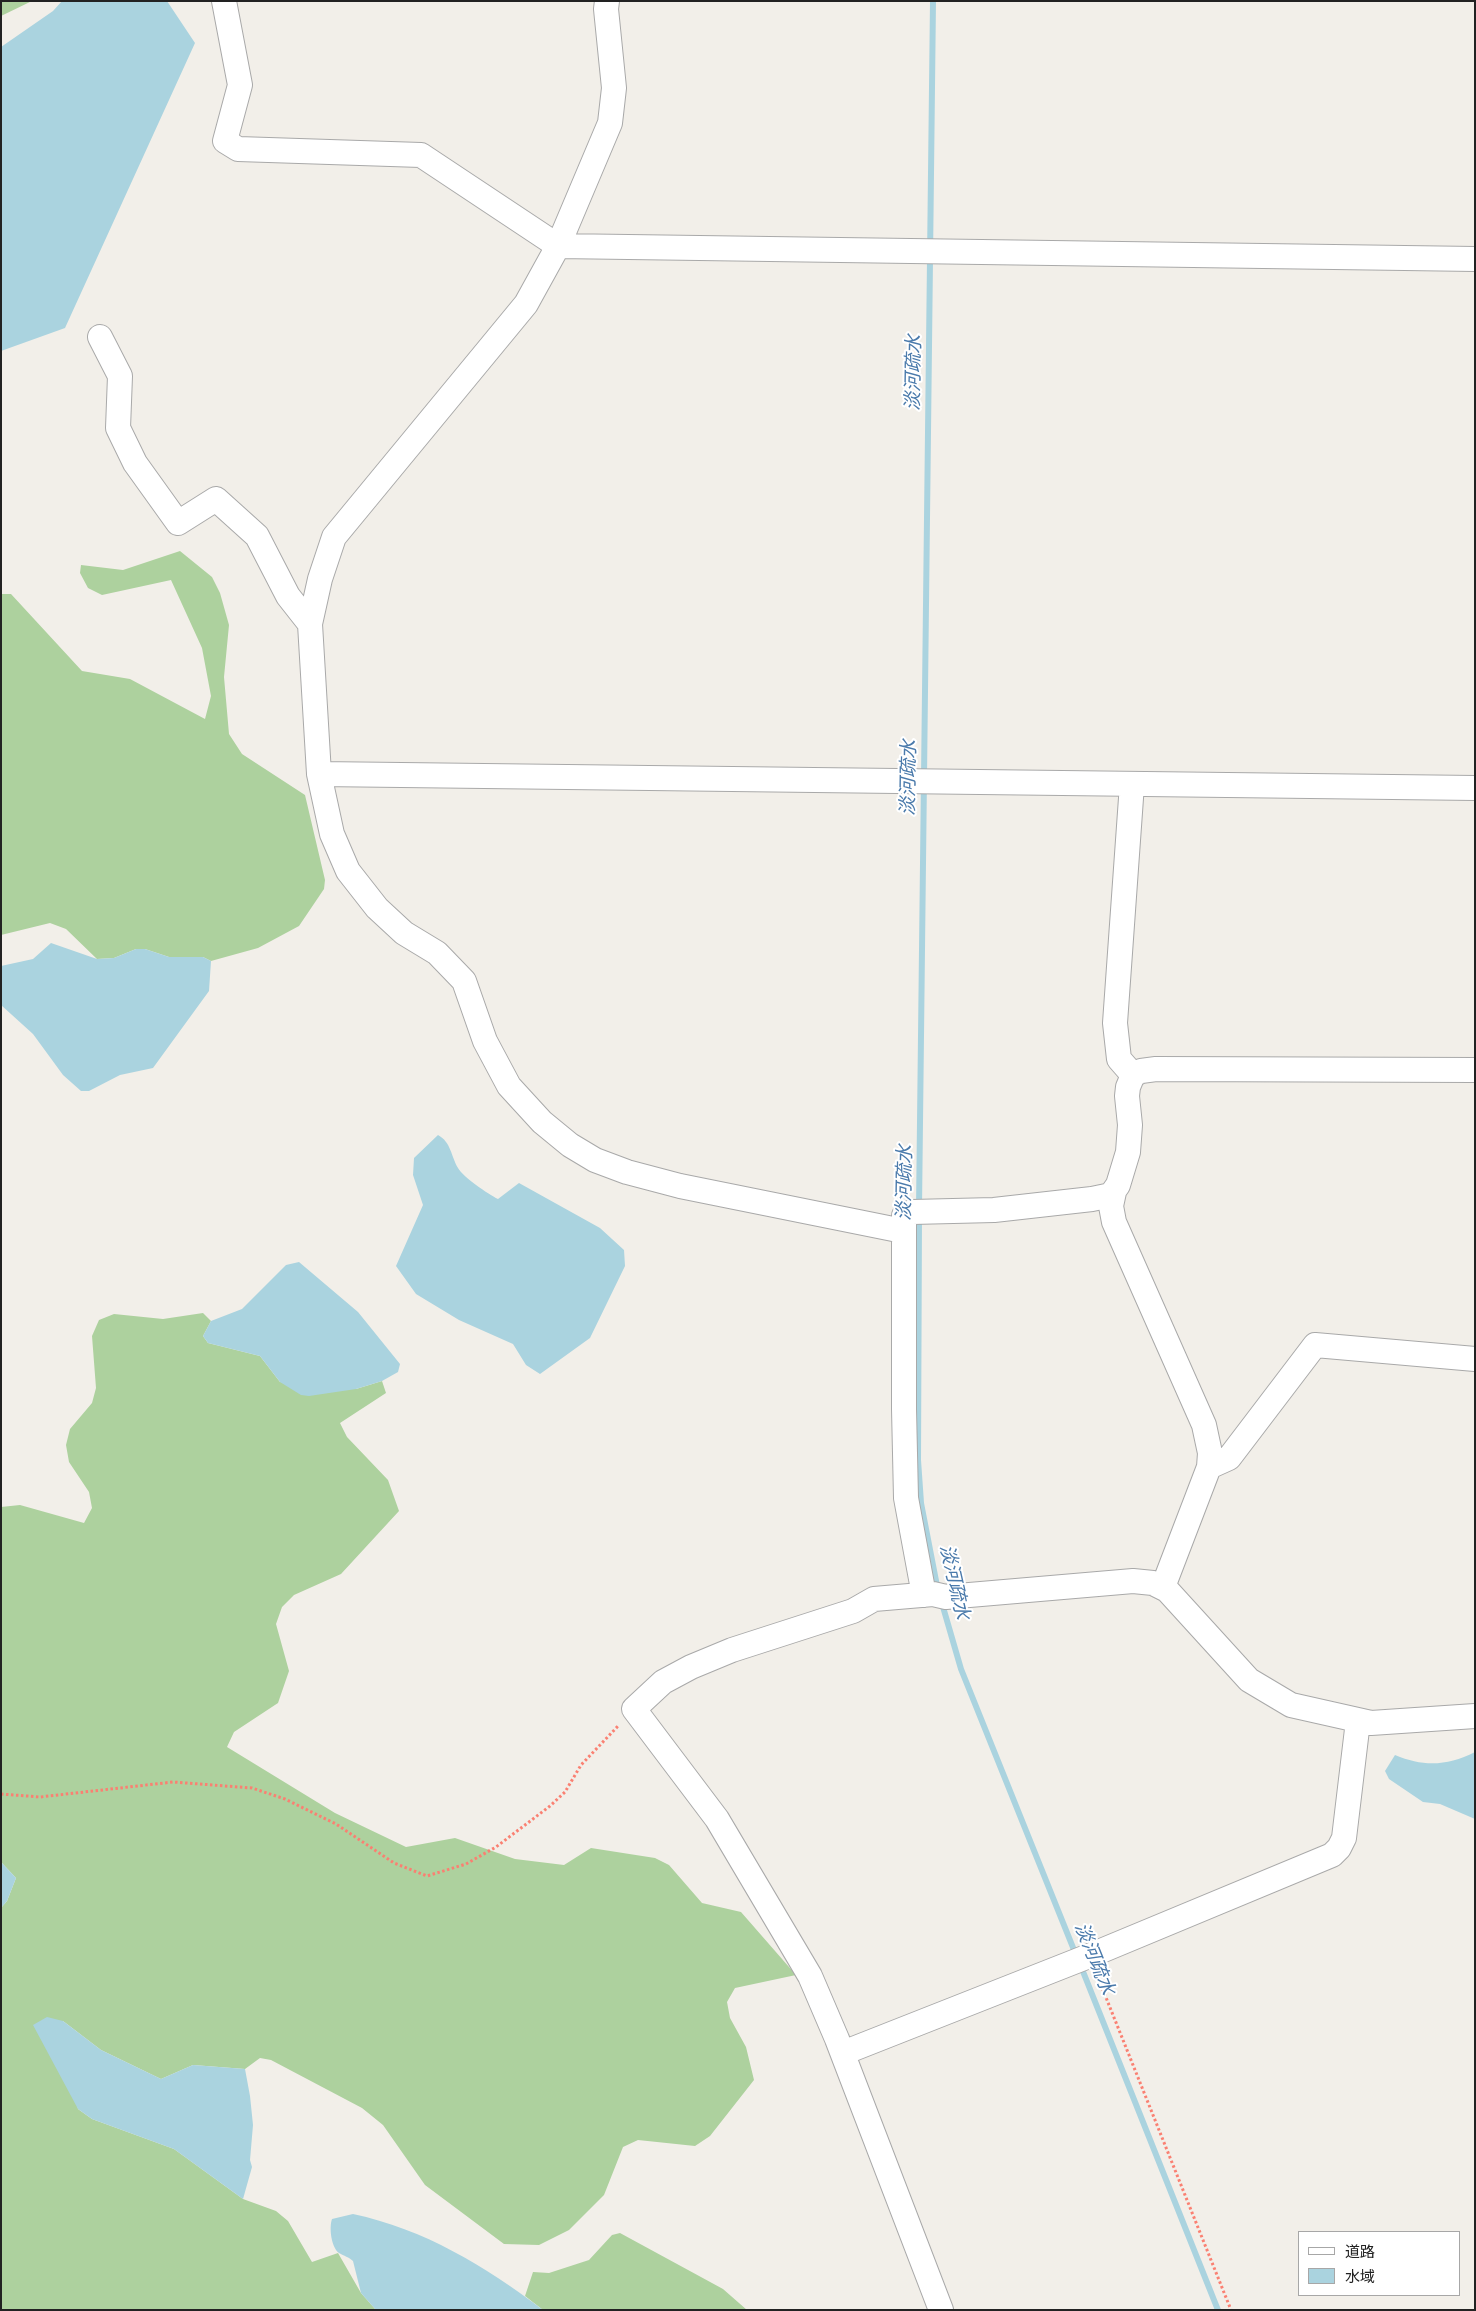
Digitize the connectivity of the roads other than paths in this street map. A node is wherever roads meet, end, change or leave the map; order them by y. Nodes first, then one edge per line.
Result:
1 (224, 1) edge
2 (607, 1) edge
3 (558, 246) junction
4 (1475, 258) edge
5 (100, 336) dead end
6 (310, 624) junction
7 (319, 774) junction
8 (1132, 784) junction
9 (1475, 788) edge
10 (1475, 1070) edge
11 (1133, 1075) junction
12 (1114, 1192) junction
13 (914, 1219) junction
14 (1475, 1359) edge
15 (1209, 1467) junction
16 (1163, 1587) junction
17 (934, 1596) junction
18 (1475, 1716) edge
19 (1358, 1721) junction
20 (843, 2053) junction
21 (940, 2310) edge

1 - 3 street
2 - 3 street
3 - 4 street
3 - 6 street
5 - 6 street
6 - 7 street
7 - 8 street
7 - 13 street
8 - 9 street
8 - 11 street
10 - 11 street
11 - 12 street
12 - 13 street
12 - 15 street
13 - 17 street
14 - 15 street
15 - 16 street
16 - 17 street
16 - 19 street
17 - 20 street
18 - 19 street
19 - 20 street
20 - 21 street

